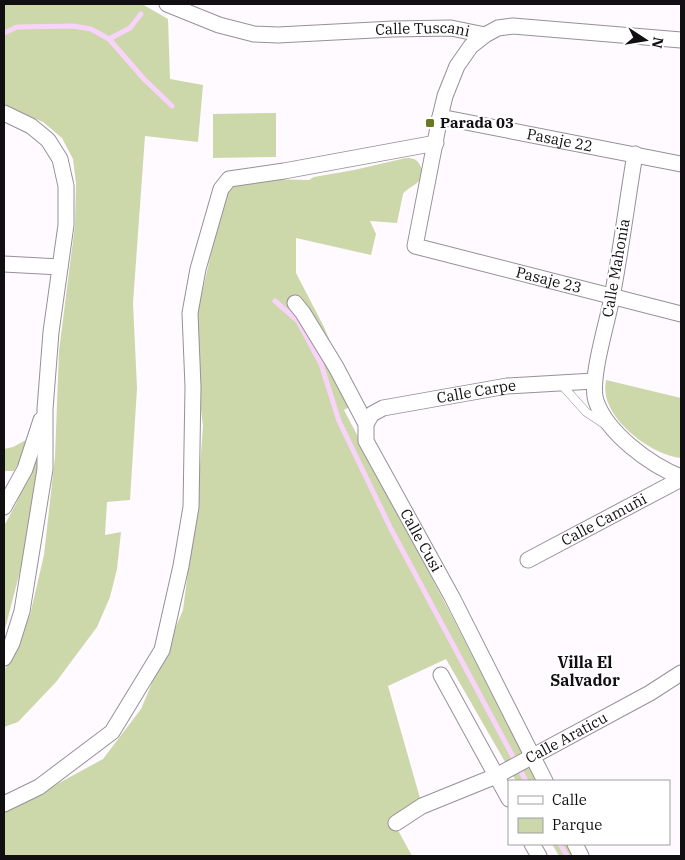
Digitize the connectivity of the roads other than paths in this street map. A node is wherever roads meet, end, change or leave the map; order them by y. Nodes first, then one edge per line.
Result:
1 (167, 4) edge
2 (485, 35) junction
3 (681, 40) edge
4 (4, 114) edge
5 (440, 118) junction
6 (436, 143) junction
7 (635, 154) junction
8 (681, 164) edge
9 (4, 264) edge
10 (60, 268) junction
11 (612, 296) junction
12 (295, 303) dead end
13 (681, 314) edge
14 (594, 381) junction
15 (560, 382) junction
16 (45, 409) junction
17 (366, 424) junction
18 (612, 429) junction
19 (681, 478) edge
20 (6, 496) edge
21 (528, 560) dead end
22 (4, 658) edge
23 (681, 673) edge
24 (441, 675) dead end
25 (533, 756) junction
26 (496, 776) junction
27 (545, 780) edge
28 (508, 797) edge
29 (4, 804) edge
30 (396, 823) dead end
31 (533, 845) edge
32 (539, 856) edge

1 - 2 street, Calle Tuscani
2 - 3 street, Calle Tuscani
2 - 5 street
4 - 10 street
5 - 6 street
5 - 7 street, Pasaje 22
6 - 11 street, Pasaje 23
6 - 29 street
7 - 8 street, Pasaje 22
7 - 11 street, Calle Mahonia
9 - 10 street
10 - 16 street
11 - 13 street, Pasaje 23
11 - 14 street, Calle Mahonia
12 - 17 street, Calle Cusi
14 - 15 street, Calle Carpe
14 - 18 street
15 - 17 street, Calle Carpe
15 - 18 lane
16 - 20 street
16 - 22 street
17 - 25 street, Calle Cusi
18 - 19 street
19 - 21 street, Calle Camuñi
23 - 25 street, Calle Araticu
24 - 26 street
25 - 26 street, Calle Araticu
25 - 27 street, Calle Cusi
26 - 28 street
26 - 30 street, Calle Araticu
31 - 32 street

